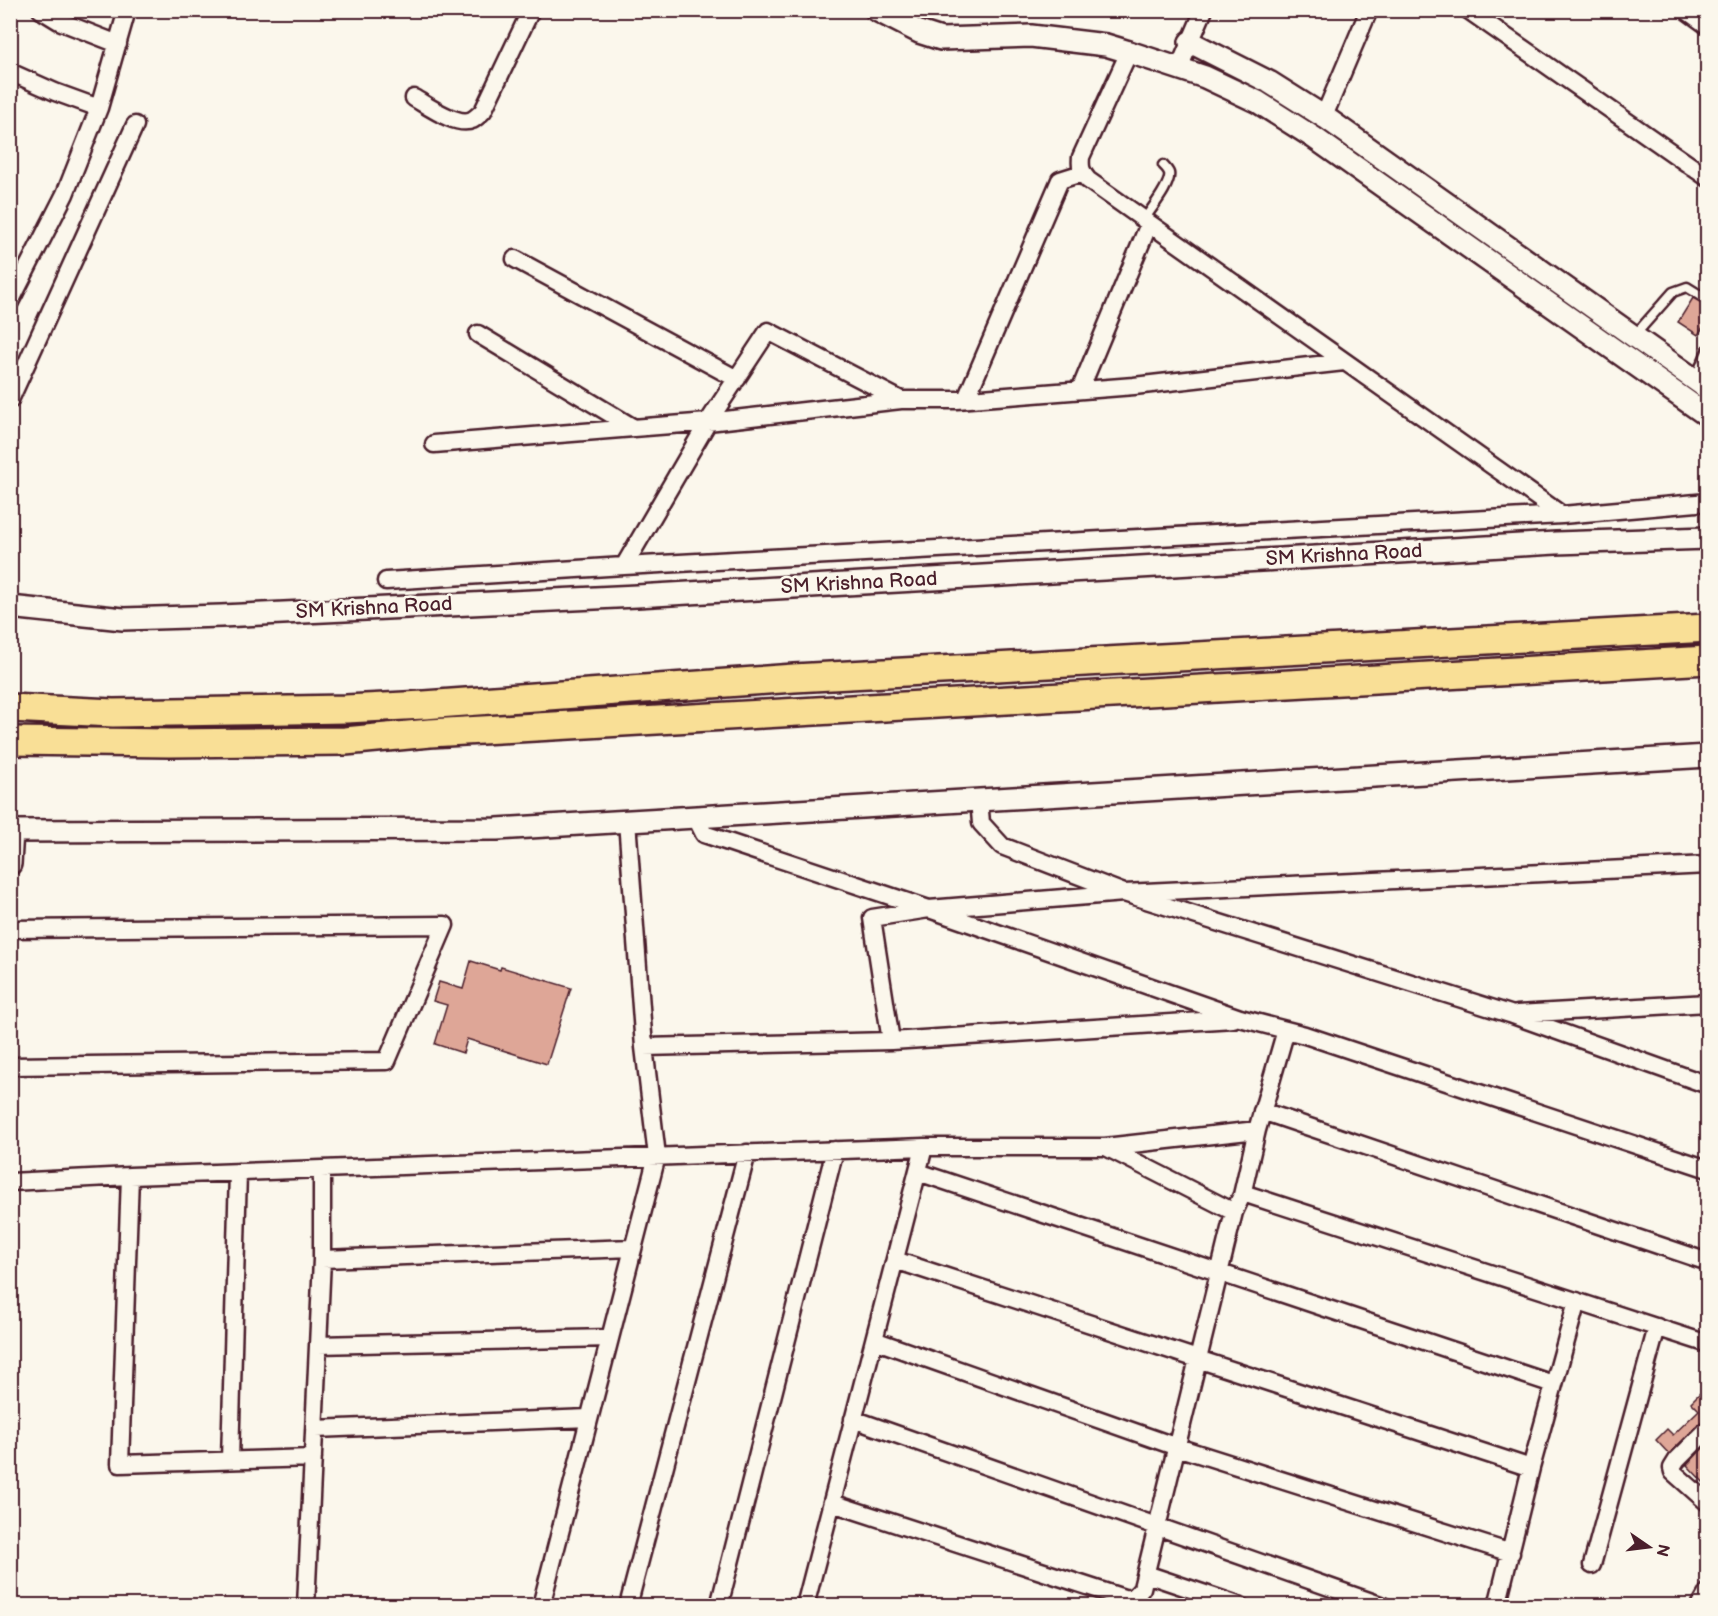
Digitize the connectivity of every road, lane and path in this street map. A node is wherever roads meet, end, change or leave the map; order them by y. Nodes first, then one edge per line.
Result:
1 (41, 10) edge
2 (127, 10) edge
3 (531, 10) edge
4 (876, 10) edge
5 (1204, 10) edge
6 (1369, 10) edge
7 (1468, 10) edge
8 (1686, 10) edge
9 (1707, 26) edge
10 (1190, 42) junction
11 (118, 44) junction
12 (1129, 52) junction
13 (1179, 68) junction
14 (10, 72) edge
15 (414, 98) dead end
16 (99, 108) junction
17 (1324, 116) junction
18 (135, 126) dead end
19 (1163, 165) dead end
20 (1082, 173) junction
21 (1707, 178) edge
22 (1147, 222) junction
23 (515, 259) dead end
24 (1707, 300) edge
25 (10, 302) edge
26 (478, 334) dead end
27 (1634, 337) junction
28 (1707, 349) edge
29 (1344, 362) junction
30 (736, 379) junction
31 (1701, 385) edge
32 (1080, 390) junction
33 (966, 399) junction
34 (10, 400) edge
35 (901, 400) junction
36 (1707, 416) edge
37 (708, 422) junction
38 (634, 428) junction
39 (434, 444) dead end
40 (1707, 502) edge
41 (1562, 515) junction
42 (1707, 538) edge
43 (624, 566) junction
44 (386, 581) dead end
45 (10, 607) edge
46 (1707, 628) edge
47 (1707, 660) edge
48 (10, 708) edge
49 (10, 741) edge
50 (1707, 756) edge
51 (979, 799) junction
52 (694, 816) junction
53 (627, 821) junction
54 (11, 831) edge
55 (10, 864) edge
56 (1707, 865) edge
57 (1124, 893) junction
58 (929, 909) junction
59 (10, 929) edge
60 (1707, 1003) edge
61 (1510, 1014) junction
62 (1240, 1018) junction
63 (1286, 1030) junction
64 (891, 1041) junction
65 (644, 1047) junction
66 (10, 1065) edge
67 (1707, 1085) edge
68 (1262, 1111) junction
69 (1257, 1130) junction
70 (924, 1147) junction
71 (1105, 1147) junction
72 (834, 1150) junction
73 (747, 1153) junction
74 (657, 1156) junction
75 (1707, 1168) edge
76 (322, 1169) junction
77 (238, 1172) junction
78 (918, 1172) junction
79 (130, 1176) junction
80 (10, 1182) edge
81 (1242, 1195) junction
82 (1234, 1212) junction
83 (633, 1248) junction
84 (322, 1259) junction
85 (895, 1260) junction
86 (1707, 1262) edge
87 (1220, 1273) junction
88 (1577, 1301) junction
89 (1657, 1327) junction
90 (610, 1338) junction
91 (874, 1340) junction
92 (1707, 1344) edge
93 (318, 1345) junction
94 (1199, 1359) junction
95 (1553, 1384) junction
96 (589, 1418) junction
97 (853, 1419) junction
98 (315, 1429) junction
99 (1707, 1429) edge
100 (1177, 1447) junction
101 (313, 1458) junction
102 (230, 1460) junction
103 (1531, 1468) junction
104 (832, 1503) junction
105 (1707, 1503) edge
106 (1158, 1525) junction
107 (1511, 1553) junction
108 (1593, 1565) dead end
109 (1146, 1574) junction
110 (1707, 1592) edge
111 (1137, 1600) edge
112 (306, 1605) edge
113 (541, 1605) edge
114 (628, 1605) edge
115 (719, 1605) edge
116 (805, 1605) edge
117 (1241, 1605) edge
118 (1383, 1605) edge
119 (1497, 1605) edge
120 (1700, 1605) edge

1 - 11 street
2 - 11 street
3 - 15 street
4 - 12 street
5 - 10 street
6 - 17 street
7 - 21 street
8 - 9 street
10 - 13 street
10 - 17 street
11 - 16 street
12 - 13 street
12 - 20 street
13 - 36 street
14 - 16 street
16 - 25 street
17 - 27 street
18 - 34 street
19 - 22 lane
20 - 22 street
20 - 33 street
22 - 29 street
22 - 32 street
23 - 30 street
24 - 27 lane
26 - 38 street
27 - 31 street
28 - 31 lane
29 - 32 street
29 - 41 street
30 - 35 street
30 - 37 street
32 - 33 street
33 - 35 street
35 - 37 street
37 - 38 street
37 - 43 street
38 - 39 street
40 - 41 street
41 - 43 street
42 - 45 street, SM Krishna Road
43 - 44 street
46 - 48 highway
47 - 49 highway
50 - 51 street
51 - 52 street
51 - 57 street
52 - 53 street
52 - 58 street
53 - 54 street
53 - 65 street
54 - 55 street
56 - 57 street
57 - 58 street
57 - 61 street
58 - 62 street
58 - 64 street
59 - 66 street
60 - 61 street
61 - 67 street
62 - 63 street
62 - 64 street
63 - 68 street
63 - 75 street
64 - 65 street
65 - 74 street
68 - 69 street
68 - 86 street
69 - 71 street
69 - 81 street
70 - 71 street
70 - 72 street
70 - 78 street
71 - 82 street
72 - 73 street
72 - 115 street
73 - 74 street
73 - 114 street
74 - 76 street
74 - 83 street
76 - 77 street
76 - 84 street
77 - 79 street
77 - 102 street
78 - 85 street
78 - 87 street
79 - 80 street
79 - 102 street
81 - 82 street
81 - 88 street
82 - 87 street
83 - 84 street
83 - 90 street
84 - 93 street
85 - 91 street
85 - 94 street
87 - 94 street
87 - 95 street
88 - 89 street
88 - 95 street
89 - 92 street
89 - 108 street
90 - 93 street
90 - 96 street
91 - 97 street
91 - 100 street
93 - 98 street
94 - 100 street
94 - 103 street
95 - 103 street
96 - 98 street
96 - 113 street
97 - 104 street
97 - 106 street
98 - 101 street
99 - 105 street
100 - 106 street
100 - 107 street
101 - 102 street
101 - 112 street
103 - 107 street
104 - 111 street
104 - 116 street
106 - 109 street
106 - 118 street
107 - 119 street
109 - 111 street
109 - 117 street
110 - 120 street

